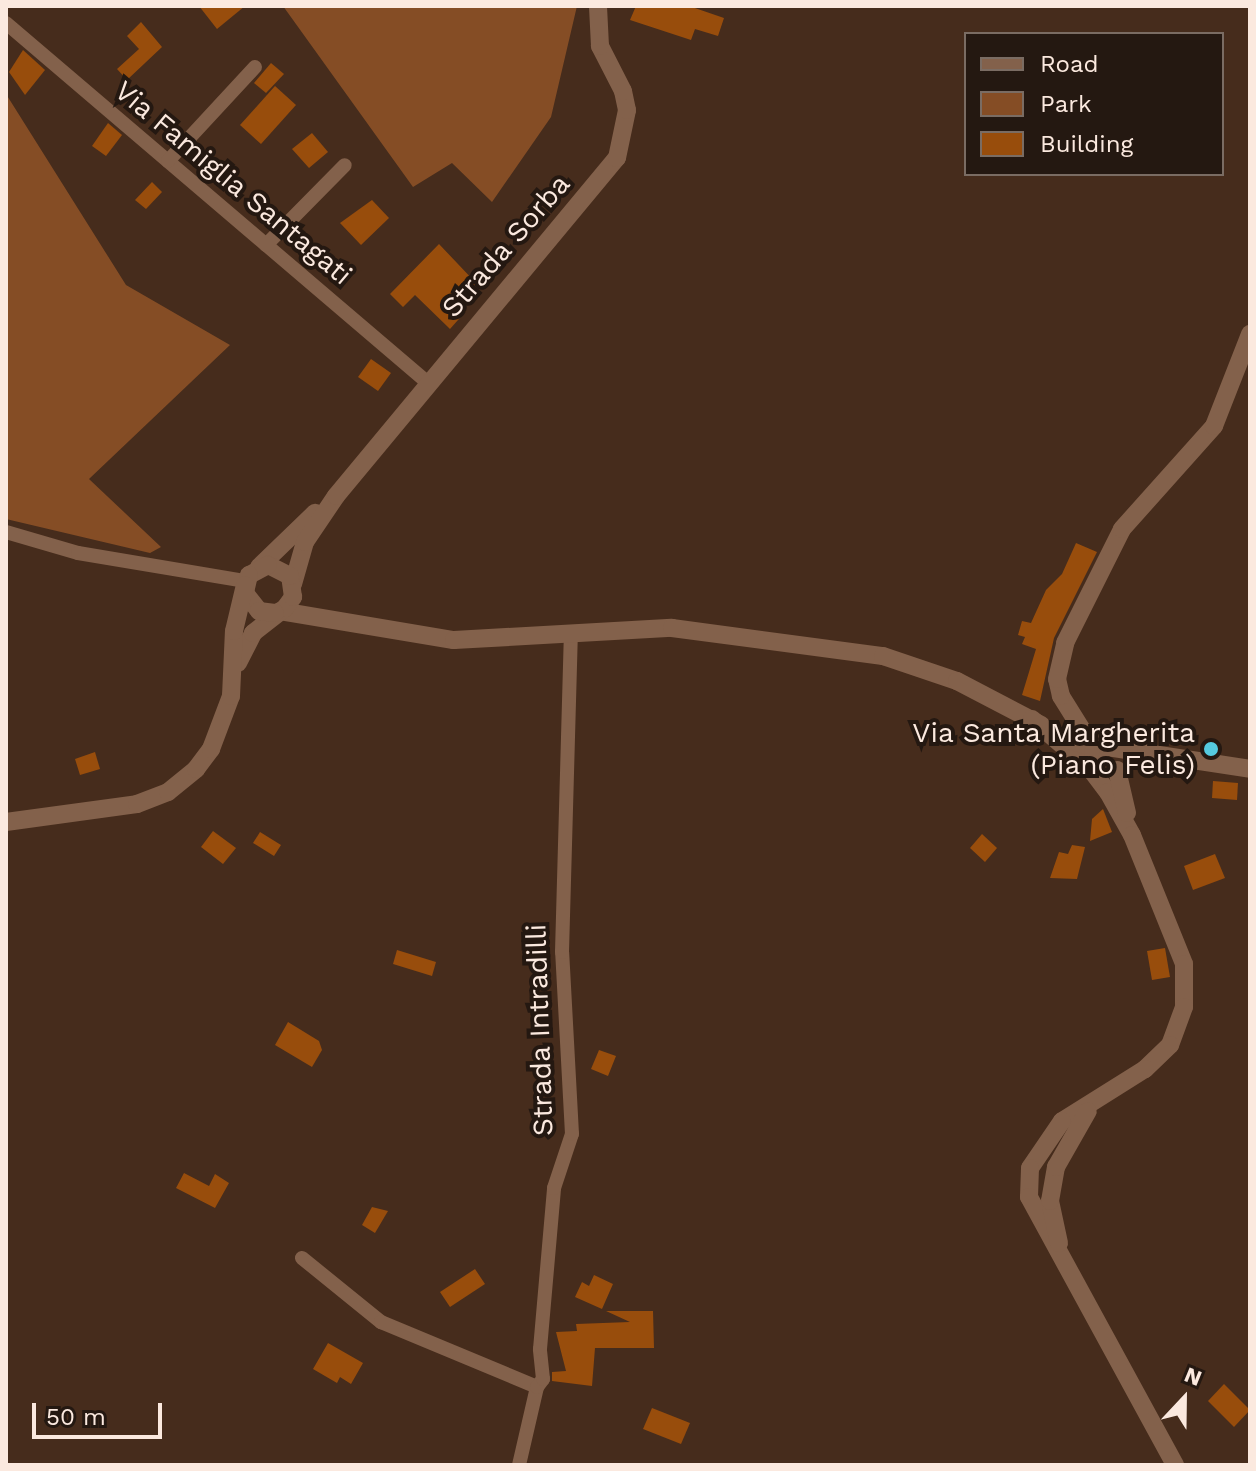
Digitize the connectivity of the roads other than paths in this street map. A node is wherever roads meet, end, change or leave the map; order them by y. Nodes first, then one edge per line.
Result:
1 (598, 6) edge
2 (6, 23) edge
3 (255, 67) dead end
4 (168, 161) junction
5 (345, 165) dead end
6 (266, 245) junction
7 (1250, 334) edge
8 (427, 382) junction
9 (336, 496) junction
10 (6, 532) edge
11 (259, 567) junction
12 (246, 583) junction
13 (294, 587) junction
14 (277, 612) junction
15 (328, 616) junction
16 (571, 634) junction
17 (234, 674) junction
18 (1032, 719) junction
19 (1102, 747) junction
20 (1154, 755) junction
21 (1118, 769) junction
22 (1250, 769) edge
23 (1094, 772) junction
24 (6, 822) edge
25 (1132, 835) junction
26 (302, 1258) dead end
27 (537, 1387) junction
28 (519, 1465) edge
29 (1175, 1465) edge

1 - 8 street, Strada Sorba
2 - 4 street, Via Famiglia Santagati
3 - 4 street
4 - 6 street, Via Famiglia Santagati
5 - 6 street
6 - 8 street, Via Famiglia Santagati
7 - 19 street
8 - 9 street, Strada Sorba
9 - 11 street
9 - 13 street
10 - 12 street
11 - 12 street
11 - 13 street
12 - 14 street
12 - 17 street
13 - 14 street
13 - 15 street
14 - 15 street
14 - 17 street
15 - 16 street
16 - 18 street
16 - 27 street, Strada Intradilli
17 - 24 street
18 - 19 street
18 - 23 street
19 - 20 street
19 - 21 street
19 - 23 street
20 - 21 street
20 - 22 street
21 - 23 street
21 - 25 street
23 - 25 street
25 - 29 street
26 - 27 street
27 - 28 street, Strada Intradilli

